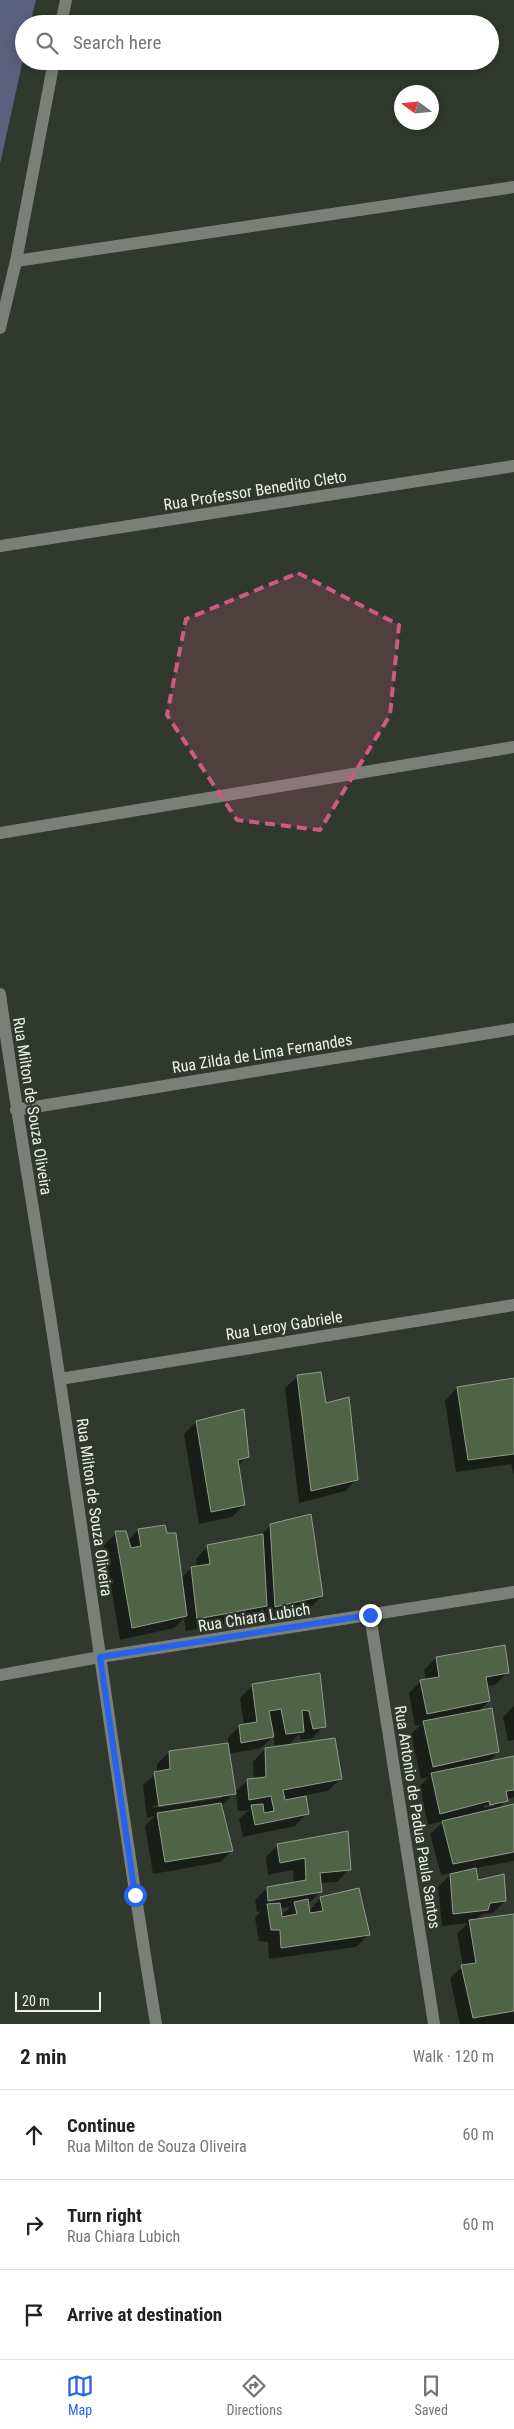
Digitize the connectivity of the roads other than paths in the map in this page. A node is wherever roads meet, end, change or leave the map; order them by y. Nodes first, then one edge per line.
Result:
1 (66, 0) edge
2 (64, 15) edge
3 (52, 70) edge
4 (514, 187) edge
5 (16, 261) junction
6 (0, 328) edge
7 (514, 466) edge
8 (0, 546) edge
9 (514, 747) edge
10 (0, 833) edge
11 (0, 994) edge
12 (514, 1029) edge
13 (16, 1110) junction
14 (514, 1305) edge
15 (60, 1379) junction
16 (514, 1592) edge
17 (370, 1615) junction
18 (100, 1657) junction
19 (0, 1675) edge
20 (156, 2024) edge
21 (434, 2024) edge

1 - 2 street
3 - 5 street
4 - 5 street
5 - 6 street
7 - 8 street, Rua Professor Benedito Cleto
9 - 10 street
11 - 13 street, Rua Milton de Souza Oliveira
12 - 13 street, Rua Zilda de Lima Fernandes
13 - 15 street, Rua Milton de Souza Oliveira
14 - 15 street, Rua Leroy Gabriele
15 - 18 street, Rua Milton de Souza Oliveira
16 - 17 street, Rua Chiara Lubich
17 - 18 street, Rua Chiara Lubich
17 - 21 street, Rua Antonio de Padua Paula Santos
18 - 19 street, Rua Chiara Lubich
18 - 20 street, Rua Milton de Souza Oliveira

